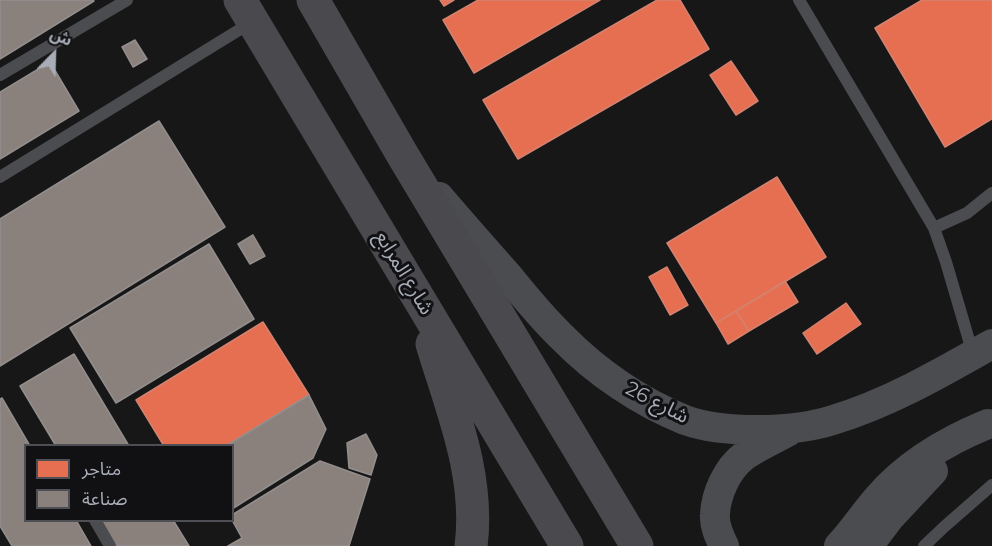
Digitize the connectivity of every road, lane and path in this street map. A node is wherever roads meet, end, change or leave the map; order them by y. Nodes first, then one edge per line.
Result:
1 (127, 0) edge
2 (313, 0) edge
3 (799, 0) edge
4 (247, 11) edge
5 (0, 75) edge
6 (402, 154) junction
7 (0, 177) edge
8 (992, 193) edge
9 (934, 228) junction
10 (417, 294) junction
11 (982, 350) edge
12 (990, 422) edge
13 (795, 428) junction
14 (992, 485) edge
15 (96, 522) edge
16 (110, 546) edge
17 (471, 546) edge
18 (567, 546) edge
19 (638, 546) edge
20 (724, 546) edge
21 (839, 546) edge
22 (868, 546) edge
23 (924, 546) edge

1 - 5 lane
2 - 6 main road
3 - 9 lane
4 - 7 lane
4 - 10 main road, شارع المرابع
6 - 13 street, شارع 26
6 - 19 main road
8 - 9 lane
9 - 11 lane
10 - 17 main road
10 - 18 main road, شارع المرابع
11 - 13 street, شارع 26
12 - 21 street
12 - 22 street
13 - 20 street
14 - 23 lane
15 - 16 lane

